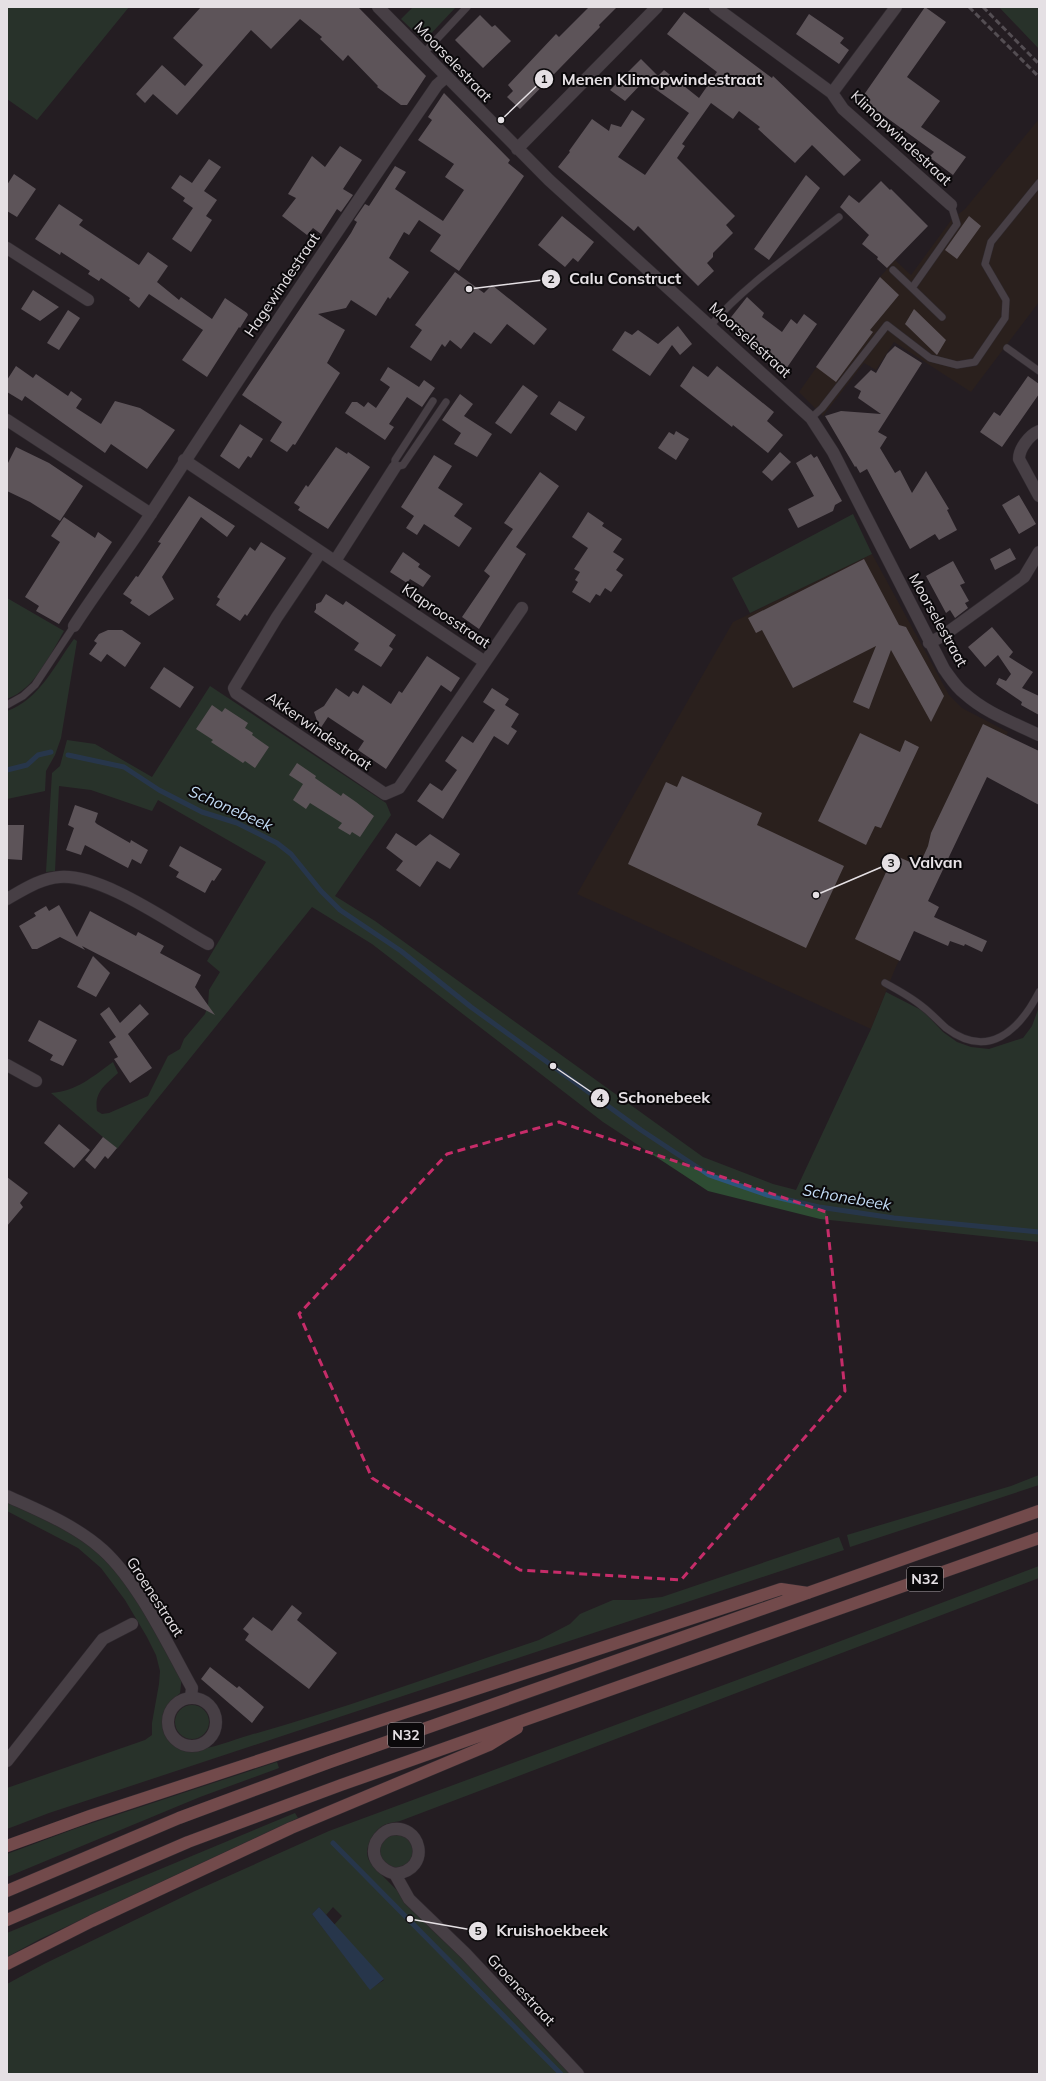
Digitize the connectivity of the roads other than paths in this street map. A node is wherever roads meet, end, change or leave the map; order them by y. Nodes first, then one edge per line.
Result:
1 (378, 7) edge
2 (467, 7) edge
3 (657, 7) edge
4 (715, 7) edge
5 (896, 7) edge
6 (423, 54) junction
7 (446, 77) junction
8 (832, 93) junction
9 (517, 149) junction
10 (1039, 183) edge
11 (951, 205) joint
12 (839, 217) dead end
13 (9, 254) edge
14 (892, 270) dead end
15 (912, 288) junction
16 (88, 300) dead end
17 (942, 317) dead end
18 (710, 326) junction
19 (1007, 348) dead end
20 (1039, 371) edge
21 (433, 400) dead end
22 (446, 402) dead end
23 (811, 418) junction
24 (7, 420) edge
25 (1039, 431) edge
26 (184, 460) junction
27 (395, 467) junction
28 (1039, 496) edge
29 (151, 514) junction
30 (1039, 552) edge
31 (320, 553) junction
32 (335, 561) junction
33 (522, 608) dead end
34 (74, 626) joint
35 (929, 643) junction
36 (484, 662) junction
37 (7, 705) edge
38 (1039, 735) edge
39 (7, 899) edge
40 (208, 944) dead end
41 (885, 982) dead end
42 (1039, 992) edge
43 (7, 1065) edge
44 (36, 1081) dead end
45 (7, 1496) edge
46 (1039, 1511) edge
47 (1039, 1538) edge
48 (810, 1593) junction
49 (132, 1624) dead end
50 (192, 1698) dead end
51 (540, 1714) junction
52 (7, 1761) edge
53 (7, 1846) edge
54 (395, 1874) dead end
55 (7, 1891) edge
56 (7, 1920) edge
57 (7, 1964) edge
58 (578, 2074) edge

1 - 6 street, Moorselestraat
2 - 6 lane
3 - 9 street
4 - 8 street, Klimopwindestraat
5 - 8 street, Klimopwindestraat
6 - 7 street, Moorselestraat
7 - 9 street, Moorselestraat
7 - 26 street, Hagewindestraat
8 - 11 street, Klimopwindestraat
9 - 18 street, Moorselestraat
10 - 23 lane
11 - 15 lane
12 - 18 lane
13 - 16 street
14 - 15 lane
15 - 17 lane
18 - 23 street, Moorselestraat
19 - 20 lane
21 - 27 lane
22 - 27 lane
23 - 35 street, Moorselestraat
24 - 29 street
25 - 28 street
26 - 29 street, Hagewindestraat
26 - 31 street, Klaproosstraat
27 - 32 street
29 - 34 street, Hagewindestraat
30 - 35 street
31 - 32 street, Klaproosstraat
31 - 36 street, Akkerwindestraat
32 - 36 street, Klaproosstraat
33 - 36 street, Klaproosstraat
34 - 37 lane
35 - 38 street, Moorselestraat
39 - 40 street
41 - 42 lane
43 - 44 street
45 - 50 street, Groenestraat
46 - 48 highway, N32
47 - 51 highway, N32
48 - 53 highway
48 - 55 highway, N32
49 - 52 street
51 - 56 highway, N32
51 - 57 highway
54 - 58 street, Groenestraat

